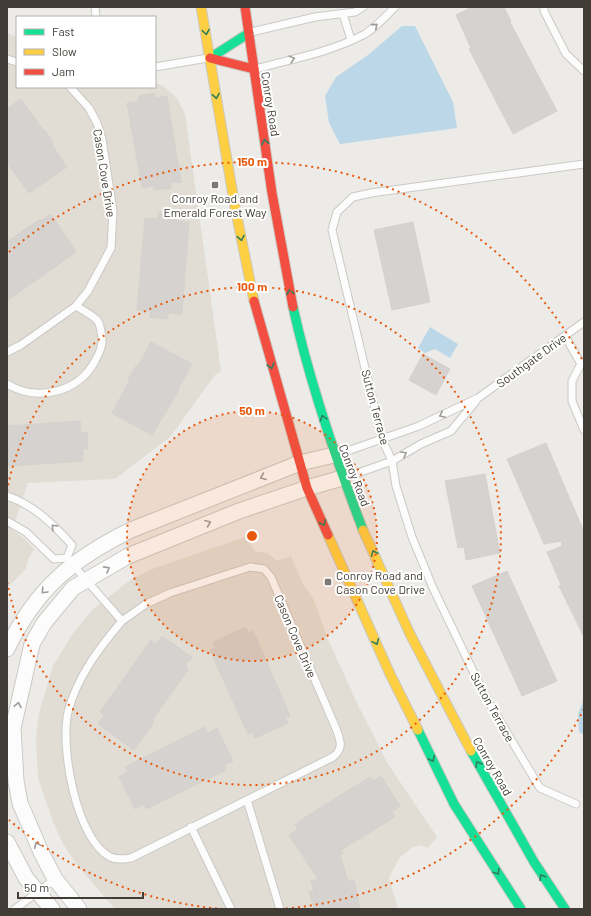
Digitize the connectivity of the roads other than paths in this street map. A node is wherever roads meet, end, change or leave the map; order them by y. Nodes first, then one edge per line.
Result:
1 (202, 7) edge
2 (245, 7) edge
3 (363, 7) edge
4 (395, 7) edge
5 (544, 7) edge
6 (343, 14) junction
7 (249, 33) junction
8 (351, 40) junction
9 (210, 58) junction
10 (156, 67) edge
11 (254, 69) junction
12 (584, 71) edge
13 (71, 88) edge
14 (584, 164) edge
15 (76, 306) junction
16 (584, 322) edge
17 (565, 336) junction
18 (7, 352) edge
19 (583, 364) edge
20 (7, 384) edge
21 (478, 398) junction
22 (584, 430) edge
23 (382, 439) junction
24 (334, 455) junction
25 (392, 461) junction
26 (300, 463) junction
27 (342, 478) junction
28 (307, 488) junction
29 (7, 496) edge
30 (7, 521) edge
31 (69, 561) junction
32 (85, 580) junction
33 (122, 621) junction
34 (7, 649) edge
35 (248, 800) junction
36 (576, 804) dead end
37 (191, 827) junction
38 (7, 842) edge
39 (55, 879) junction
40 (38, 893) junction
41 (16, 909) edge
42 (52, 909) edge
43 (79, 909) edge
44 (232, 909) edge
45 (280, 909) edge
46 (521, 909) edge
47 (565, 909) edge

1 -> 9 main road
2 - 7 main road, Conroy Road
3 - 6 lane
8 -> 4 lane
5 - 12 lane
6 - 7 lane
6 - 8 lane
7 - 9 main road
7 - 11 main road, Conroy Road
11 -> 8 lane
9 - 10 lane
9 - 11 main road
9 -> 26 main road
24 -> 11 main road, Conroy Road
13 - 15 lane, Cason Cove Drive
14 - 23 lane, Sutton Terrace
15 - 18 lane, Cason Cove Drive
15 - 20 lane
16 - 17 lane, Southgate Drive
17 - 19 lane
17 - 21 lane, Southgate Drive
19 - 22 lane
21 -> 23 lane, Southgate Drive
25 -> 21 lane, Southgate Drive
23 - 24 lane, Southgate Drive
23 - 25 lane, Sutton Terrace
24 - 26 street
24 - 27 main road, Conroy Road
25 - 27 lane, Southgate Drive
25 - 36 lane, Sutton Terrace
26 - 28 main road
26 -> 31 street
27 - 28 street
47 -> 27 main road, Conroy Road
32 -> 28 street
28 -> 46 main road
31 -> 29 lane
30 - 31 lane
31 - 32 lane
31 -> 34 street
32 - 33 lane
39 -> 32 street
33 - 35 lane, Cason Cove Drive
33 - 37 lane, Cason Cove Drive
35 - 37 lane, Cason Cove Drive
35 - 45 lane
37 - 44 lane
38 - 40 street
39 - 40 lane
39 - 43 street
40 - 41 lane
40 - 42 street

